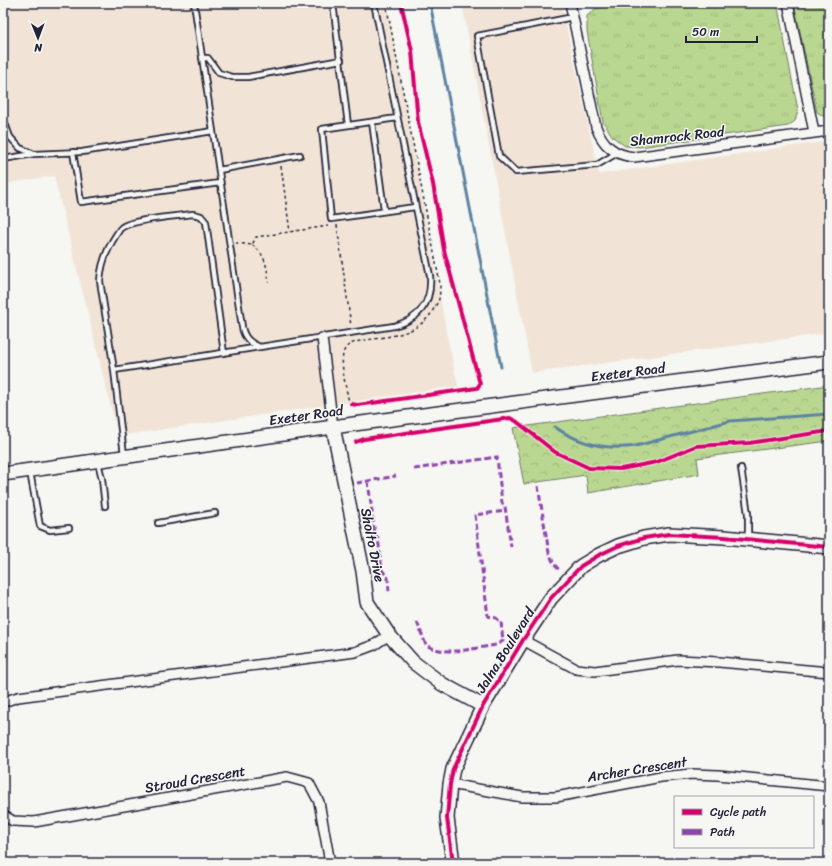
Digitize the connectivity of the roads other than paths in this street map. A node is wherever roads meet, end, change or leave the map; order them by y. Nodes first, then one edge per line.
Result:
1 (194, 3) edge
2 (333, 3) edge
3 (374, 3) edge
4 (570, 3) edge
5 (788, 3) edge
6 (573, 17) junction
7 (202, 58) junction
8 (341, 60) junction
9 (3, 118) edge
10 (397, 118) junction
11 (372, 122) junction
12 (348, 126) junction
13 (829, 130) edge
14 (213, 132) junction
15 (814, 132) junction
16 (73, 152) junction
17 (617, 153) junction
18 (34, 154) junction
19 (300, 155) dead end
20 (3, 159) edge
21 (218, 170) junction
22 (220, 183) junction
23 (415, 207) junction
24 (384, 210) junction
25 (322, 338) junction
26 (260, 348) junction
27 (224, 354) junction
28 (829, 362) edge
29 (114, 370) junction
30 (333, 427) junction
31 (124, 456) junction
32 (97, 461) junction
33 (741, 468) dead end
34 (29, 470) junction
35 (3, 474) edge
36 (105, 506) dead end
37 (216, 513) dead end
38 (158, 523) dead end
39 (69, 528) dead end
40 (748, 539) junction
41 (829, 547) edge
42 (388, 635) junction
43 (523, 640) junction
44 (829, 672) edge
45 (3, 702) edge
46 (483, 706) junction
47 (450, 784) junction
48 (829, 786) edge
49 (3, 815) edge
50 (330, 863) edge
51 (453, 863) edge

1 - 7 lane
2 - 8 lane
3 - 10 lane
4 - 6 street, Shamrock Road
5 - 15 street
6 - 17 street, Shamrock Road
6 - 17 lane
7 - 8 lane
7 - 14 lane
8 - 12 lane
9 - 18 lane
10 - 11 lane
10 - 23 lane
11 - 12 lane
11 - 24 lane
12 - 24 lane
13 - 15 street, Shamrock Road
14 - 16 lane
14 - 21 lane
15 - 17 street, Shamrock Road
16 - 18 lane
16 - 22 lane
18 - 20 lane
19 - 21 lane
21 - 22 lane
22 - 26 lane
23 - 24 lane
23 - 25 lane
25 - 26 lane
25 - 30 street, Sholto Drive
26 - 27 lane
27 - 29 lane
27 - 29 lane
28 - 30 street, Exeter Road
29 - 31 lane
30 - 31 street, Exeter Road
30 - 42 street, Sholto Drive
31 - 32 street, Exeter Road
32 - 34 street, Exeter Road
32 - 36 lane
33 - 40 lane
34 - 35 street, Exeter Road
34 - 39 lane
37 - 38 lane
40 - 41 street, Jalna Boulevard
40 - 43 street, Jalna Boulevard
42 - 45 street
42 - 46 street, Sholto Drive
43 - 44 street
43 - 46 street, Jalna Boulevard
46 - 47 street, Jalna Boulevard
47 - 48 street, Archer Crescent
47 - 51 street, Jalna Boulevard
49 - 50 street, Stroud Crescent

